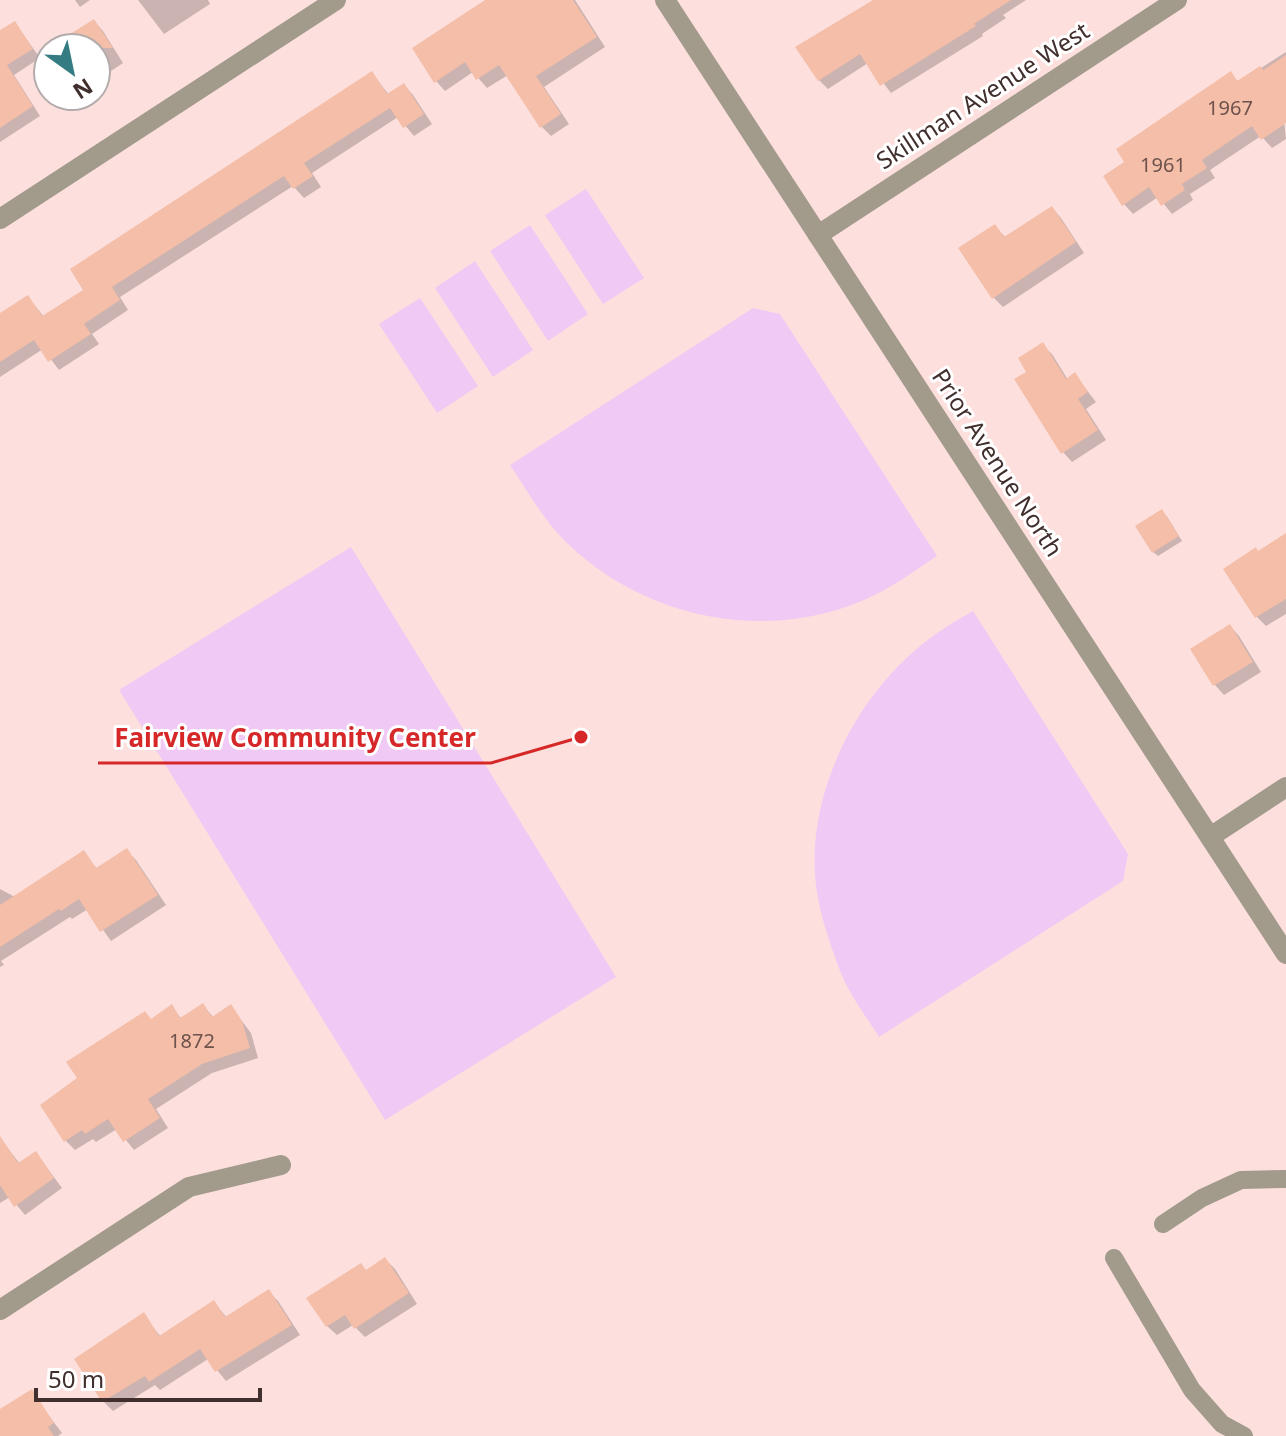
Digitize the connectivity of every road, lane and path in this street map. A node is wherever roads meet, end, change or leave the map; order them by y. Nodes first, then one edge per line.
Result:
1 (336, 0) edge
2 (665, 0) edge
3 (1177, 0) edge
4 (0, 219) edge
5 (818, 235) junction
6 (1286, 787) edge
7 (1210, 837) junction
8 (1286, 954) edge
9 (281, 1165) dead end
10 (1286, 1179) edge
11 (1163, 1224) dead end
12 (1114, 1258) dead end
13 (0, 1310) edge
14 (1244, 1436) edge

1 - 4 street
2 - 5 street, Prior Avenue North
3 - 5 street, Skillman Avenue West
5 - 7 street, Prior Avenue North
6 - 7 street
7 - 8 street, Prior Avenue North
9 - 13 street
10 - 11 lane
12 - 14 lane

